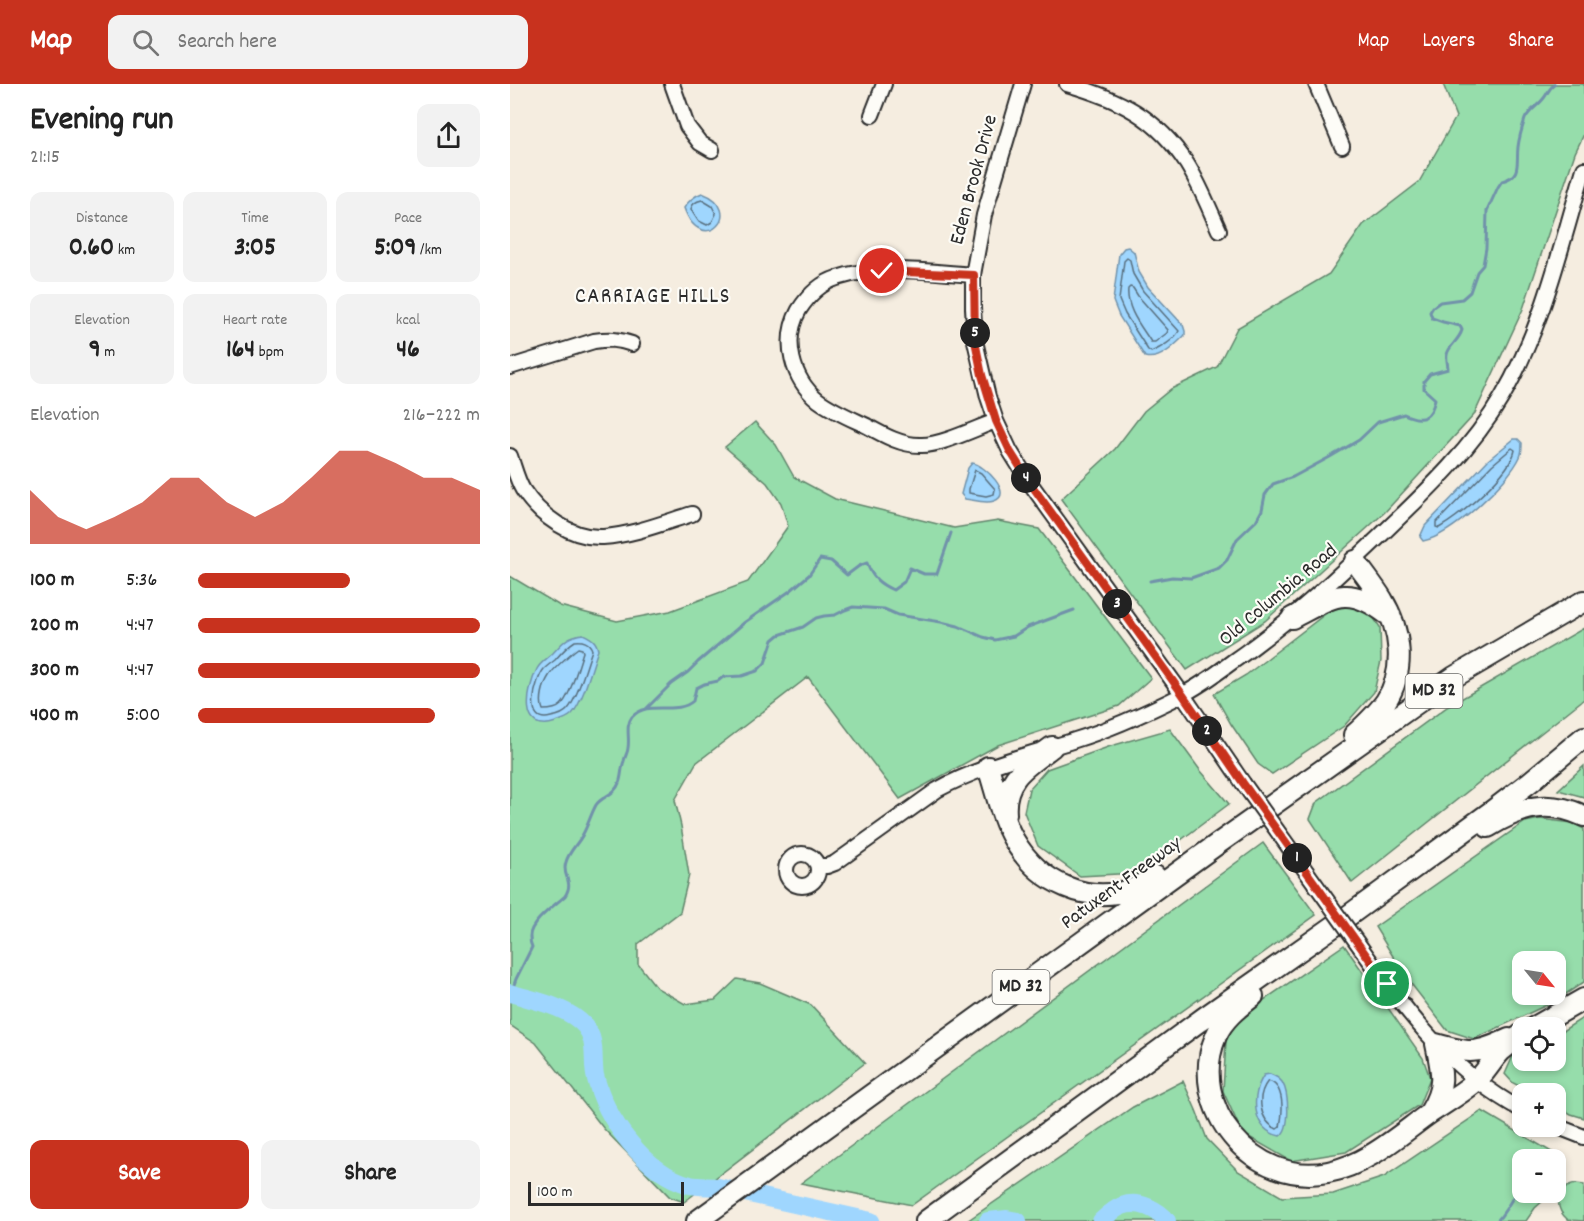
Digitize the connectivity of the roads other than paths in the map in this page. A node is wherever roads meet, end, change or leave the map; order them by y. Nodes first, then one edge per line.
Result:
1 (672, 84) edge
2 (884, 84) edge
3 (1023, 84) edge
4 (1067, 84) edge
5 (1316, 84) edge
6 (1103, 89) edge
7 (872, 115) dead end
8 (1341, 146) dead end
9 (712, 150) dead end
10 (1584, 169) edge
11 (1219, 230) dead end
12 (974, 275) junction
13 (632, 344) dead end
14 (510, 367) edge
15 (996, 421) junction
16 (510, 456) edge
17 (692, 514) dead end
18 (1355, 561) junction
19 (1584, 601) edge
20 (1391, 617) junction
21 (1292, 618) junction
22 (1183, 695) junction
23 (1584, 737) edge
24 (1052, 747) junction
25 (988, 767) junction
26 (1291, 792) junction
27 (1584, 816) edge
28 (1008, 829) junction
29 (1216, 845) junction
30 (818, 866) dead end
31 (1385, 888) junction
32 (1337, 924) junction
33 (1584, 999) edge
34 (1552, 1017) edge
35 (1512, 1038) edge
36 (1512, 1042) edge
37 (1436, 1044) junction
38 (1476, 1081) junction
39 (1512, 1104) edge
40 (1428, 1114) junction
41 (1566, 1130) edge
42 (1584, 1137) edge
43 (697, 1221) edge
44 (926, 1221) edge

1 - 9 street
2 - 7 street
3 - 12 street, Eden Brook Drive
4 - 6 street
5 - 8 street
6 - 11 street
10 - 18 street, Old Columbia Road
12 - 15 street, Eden Brook Drive
12 - 15 street
13 - 14 street
15 - 22 street, Eden Brook Drive
16 - 17 street
18 - 20 highway
18 - 21 street, Old Columbia Road
19 - 26 highway, Patuxent Freeway / MD 32
20 - 21 highway
20 - 26 highway
21 - 22 street, Old Columbia Road
22 - 24 street, Old Columbia Road
22 - 37 street, Eden Brook Drive, bridge
23 - 31 highway
24 - 25 street, Old Columbia Road
24 - 28 highway
25 - 28 highway
25 - 30 street, Old Columbia Road
26 - 29 highway, Patuxent Freeway / MD 32
27 - 31 highway
28 - 29 highway
29 - 43 highway, Patuxent Freeway / MD 32
31 - 32 highway
32 - 40 highway
32 - 44 highway
33 - 34 highway
35 - 37 highway
36 - 38 highway
37 - 38 street, Eden Brook Drive
37 - 40 highway
38 - 39 street, Eden Brook Drive
38 - 40 highway
41 - 42 street

